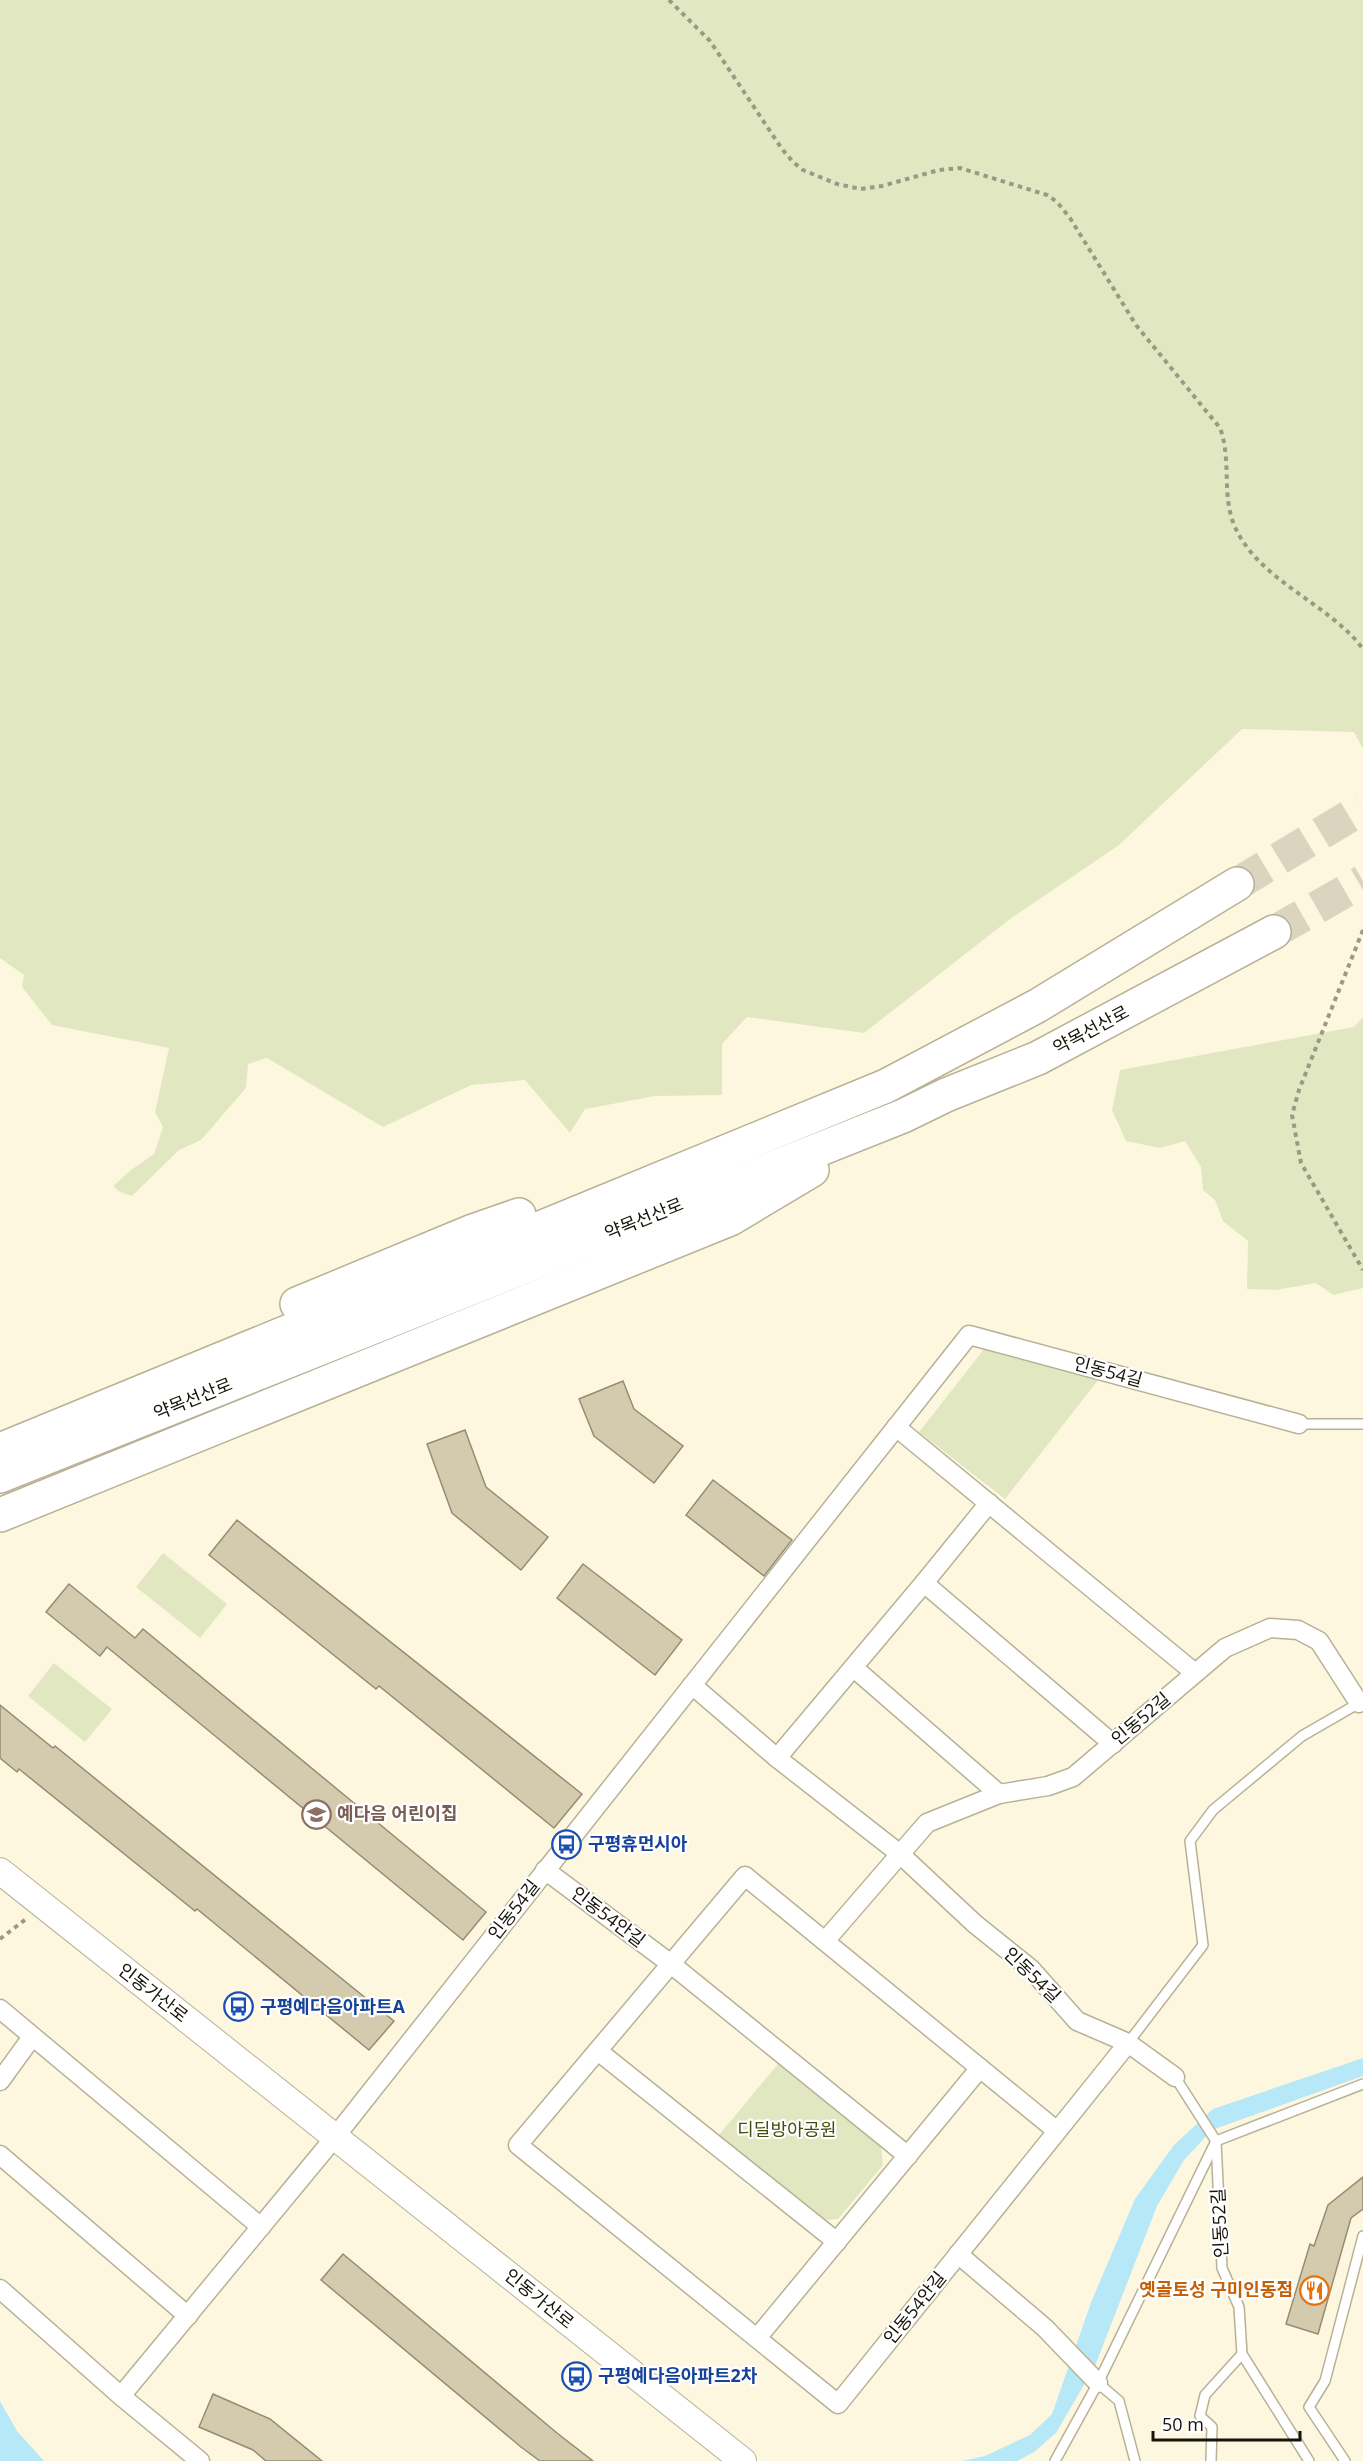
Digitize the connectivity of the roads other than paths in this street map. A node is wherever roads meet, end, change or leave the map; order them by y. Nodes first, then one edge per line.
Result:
1 (1237, 884) tunnel mouth
2 (1274, 932) tunnel mouth
3 (886, 1086) junction
4 (903, 1116) junction
5 (104, 1421) junction
6 (1299, 1424) joint
7 (1363, 1424) edge
8 (0, 1426) edge
9 (896, 1427) junction
10 (0, 1450) edge
11 (0, 1476) edge
12 (988, 1503) junction
13 (0, 1515) edge
14 (924, 1583) junction
15 (854, 1668) junction
16 (1195, 1673) junction
17 (692, 1684) junction
18 (1361, 1704) edge
19 (1113, 1744) junction
20 (777, 1758) junction
21 (999, 1794) junction
22 (900, 1854) junction
23 (545, 1870) junction
24 (0, 1871) edge
25 (825, 1941) junction
26 (670, 1964) junction
27 (0, 2009) edge
28 (32, 2037) junction
29 (1128, 2043) junction
30 (598, 2051) junction
31 (980, 2068) junction
32 (1175, 2077) joint
33 (0, 2080) edge
34 (1363, 2084) edge
35 (1057, 2132) junction
36 (335, 2136) junction
37 (1216, 2141) junction
38 (0, 2155) edge
39 (908, 2156) junction
40 (261, 2227) junction
41 (1363, 2236) edge
42 (837, 2242) junction
43 (958, 2254) junction
44 (0, 2289) edge
45 (188, 2316) junction
46 (757, 2338) junction
47 (1242, 2354) junction
48 (1098, 2383) junction
49 (121, 2396) junction
50 (200, 2461) edge
51 (743, 2461) edge
52 (1055, 2461) edge
53 (1135, 2461) edge
54 (1211, 2461) edge
55 (1309, 2461) edge
56 (1345, 2461) edge

1 - 3 highway, 약목선산로
2 - 4 highway, 약목선산로
3 - 5 highway, 약목선산로
3 - 8 highway
4 - 5 highway, 약목선산로
4 - 13 highway
5 - 10 highway, 약목선산로
5 - 11 highway, 약목선산로
6 - 7 lane, 인동54길
6 - 9 street, 인동54길
9 - 12 street
9 - 17 street, 인동54길
12 - 14 street
12 - 16 street
14 - 15 street
14 - 19 street
15 - 20 street
15 - 21 street
16 - 18 street, 인동52길
16 - 19 street, 인동52길
17 - 20 street, 인동54길
17 - 23 street, 인동54길
18 - 29 lane, 인동52길
19 - 21 street, 인동52길
20 - 22 street, 인동54길
21 - 22 street, 인동52길
22 - 25 street
22 - 29 street, 인동54길
23 - 26 street, 인동54안길
23 - 36 street, 인동54길
24 - 36 main road, 인동가산로
25 - 26 street, 인동54안길
25 - 31 street, 인동54안길
26 - 30 street, 인동54안길
26 - 39 street, 인동54안길
27 - 28 street
28 - 33 street
28 - 40 street
29 - 32 street, 인동54길
29 - 35 street, 인동54안길
30 - 42 street
30 - 46 street, 인동54안길
31 - 35 street, 인동54안길
31 - 39 street
32 - 37 lane
34 - 37 lane
35 - 43 street, 인동54안길
36 - 40 street
36 - 51 main road, 인동가산로
37 - 47 lane, 인동52길
37 - 48 lane, 인동52길
38 - 45 street
39 - 42 street
40 - 45 street
41 - 56 lane
42 - 46 street
43 - 46 street, 인동54안길
43 - 48 street
44 - 49 street
45 - 49 street
47 - 54 lane
47 - 55 lane, 인동52길
48 - 52 lane, 인동52길
48 - 53 lane
49 - 50 street

